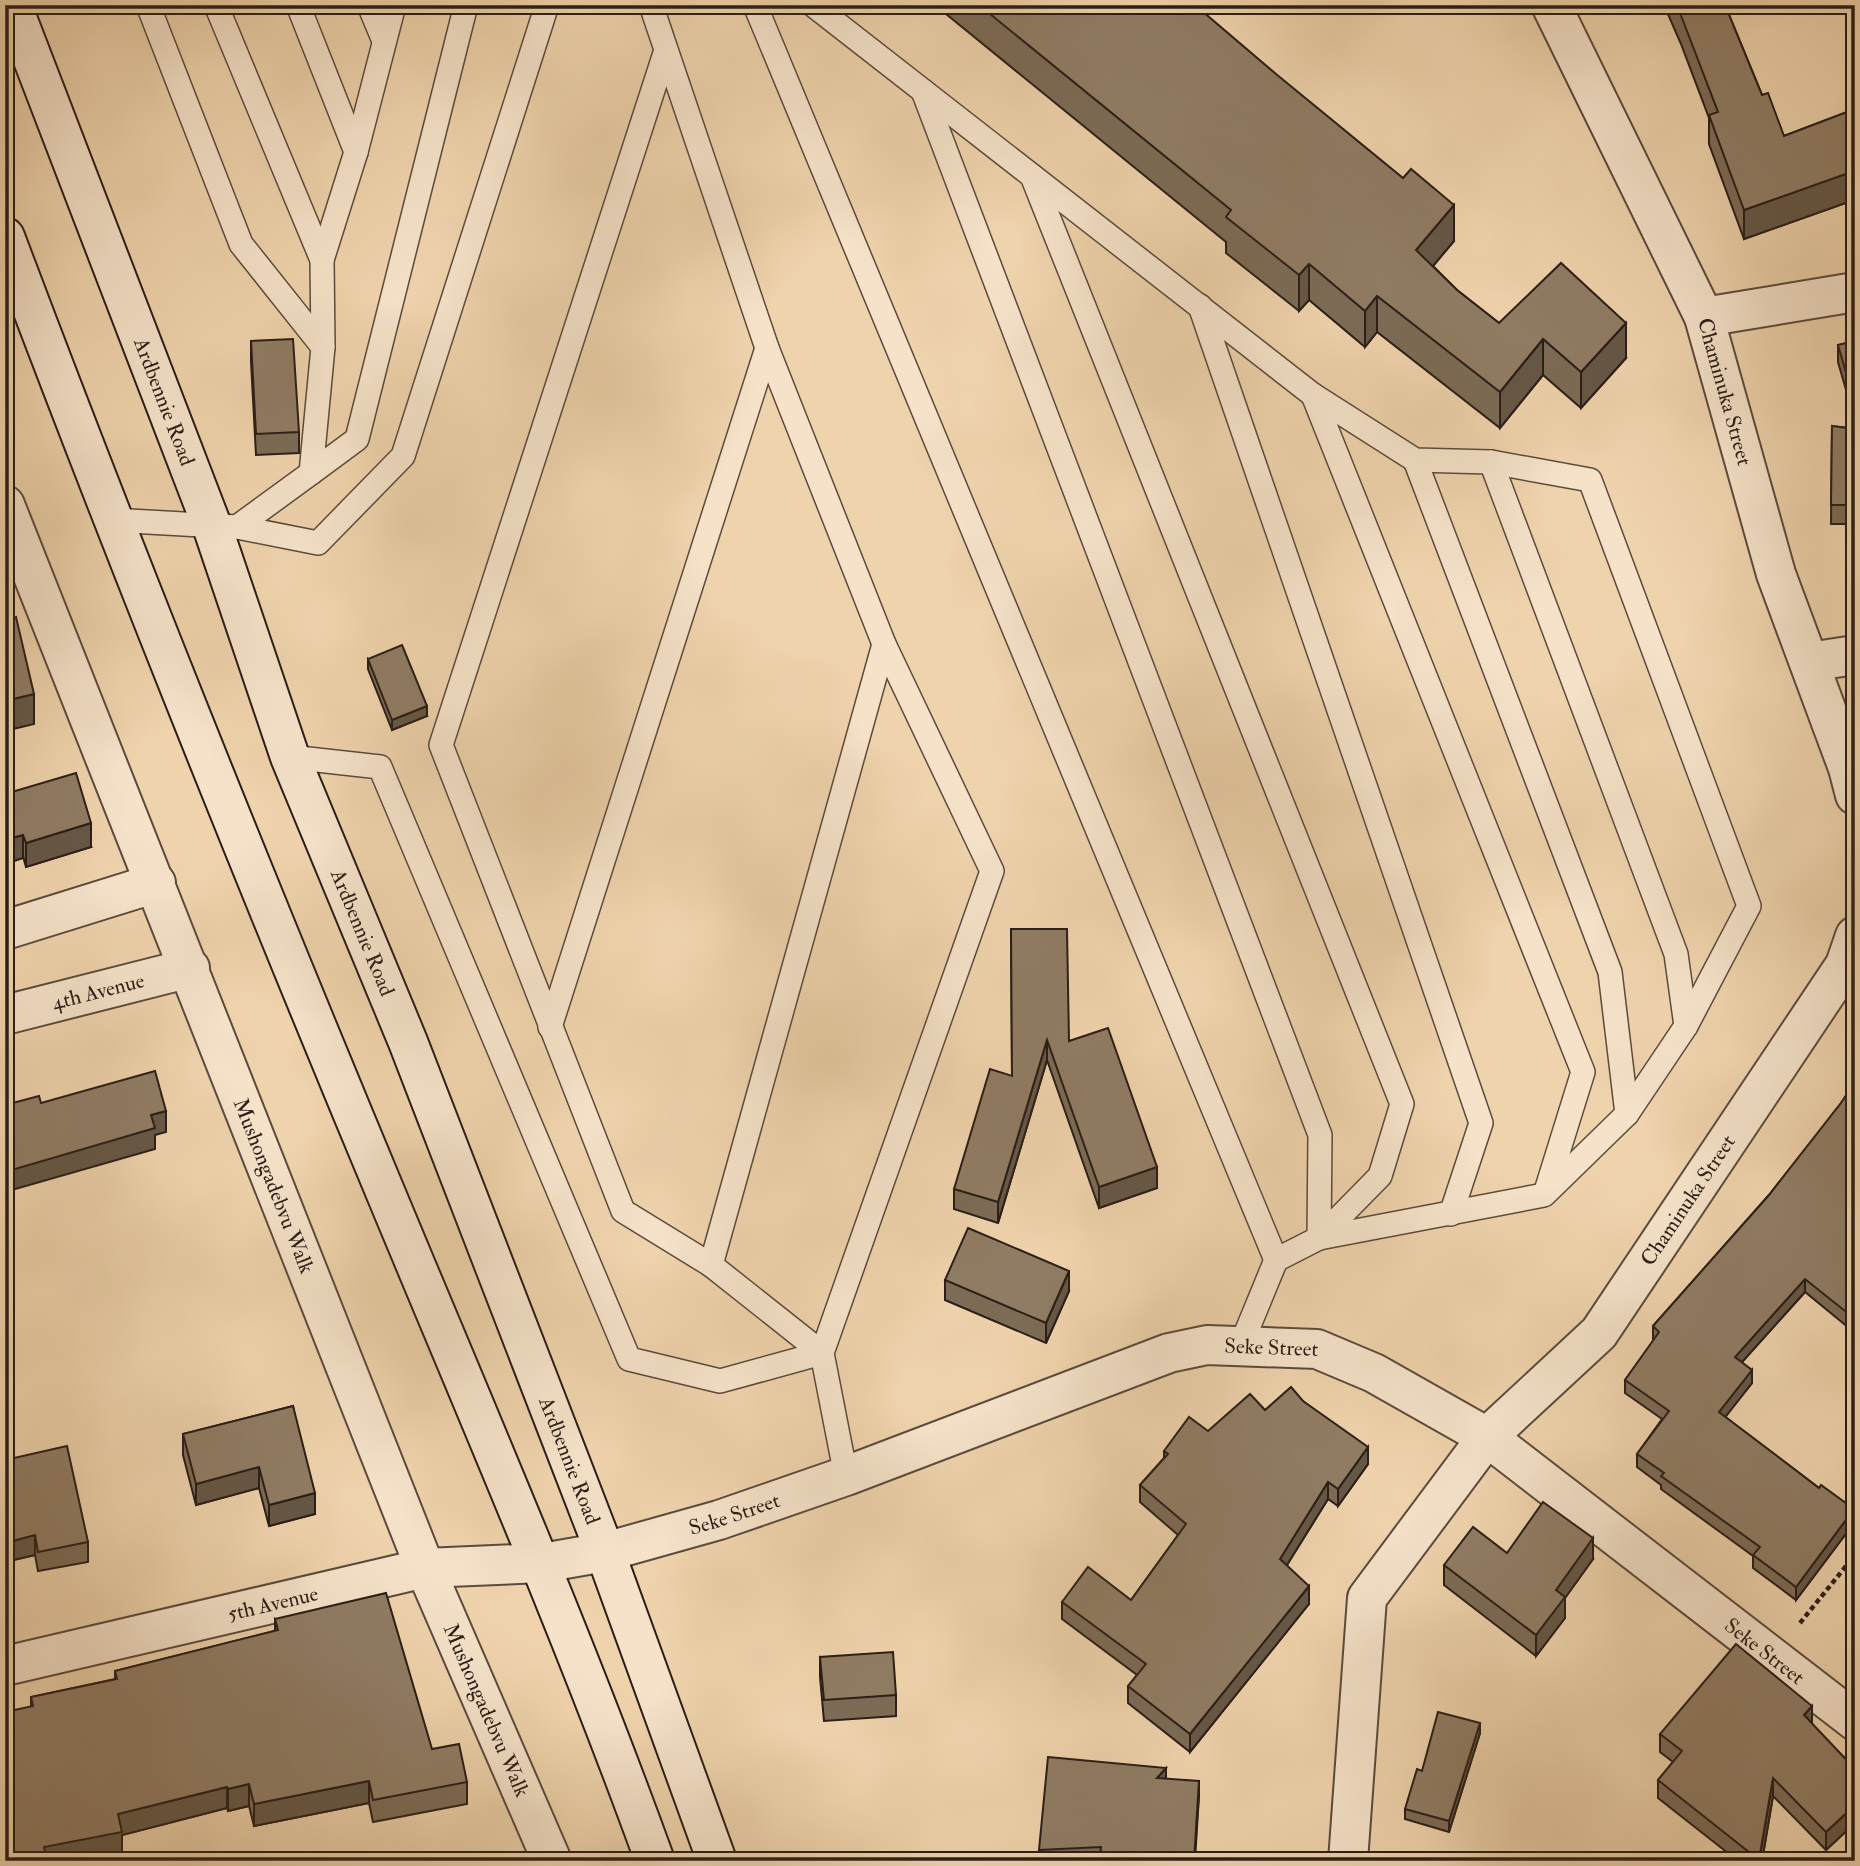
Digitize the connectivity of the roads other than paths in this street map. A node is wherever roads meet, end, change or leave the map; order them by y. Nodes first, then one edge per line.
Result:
1 (12, 5) edge
2 (148, 5) edge
3 (216, 5) edge
4 (298, 5) edge
5 (369, 5) edge
6 (394, 5) edge
7 (466, 5) edge
8 (547, 5) edge
9 (651, 5) edge
10 (755, 5) edge
11 (813, 5) edge
12 (1551, 5) edge
13 (384, 41) junction
14 (665, 52) junction
15 (923, 91) junction
16 (356, 152) junction
17 (1032, 176) junction
18 (5, 237) edge
19 (322, 260) junction
20 (1855, 292) edge
21 (1200, 306) junction
22 (1703, 317) junction
23 (323, 347) junction
24 (767, 348) junction
25 (1313, 395) junction
26 (1415, 460) junction
27 (1491, 462) junction
28 (311, 473) junction
29 (5, 505) edge
30 (112, 520) junction
31 (224, 526) junction
32 (884, 644) junction
33 (1855, 655) edge
34 (1809, 662) junction
35 (290, 757) junction
36 (1855, 795) edge
37 (156, 883) junction
38 (5, 930) edge
39 (1855, 936) edge
40 (190, 968) junction
41 (5, 1015) edge
42 (1686, 1026) junction
43 (550, 1027) junction
44 (1627, 1114) junction
45 (1544, 1195) junction
46 (1451, 1214) junction
47 (1319, 1238) junction
48 (1276, 1260) junction
49 (711, 1265) junction
50 (1241, 1345) junction
51 (822, 1353) junction
52 (1487, 1437) junction
53 (846, 1476) junction
54 (605, 1552) junction
55 (542, 1563) junction
56 (425, 1568) junction
57 (5, 1666) edge
58 (1855, 1721) edge
59 (552, 1861) edge
60 (655, 1861) edge
61 (717, 1861) edge
62 (1348, 1861) edge

1 - 31 street, Ardbennie Road
2 - 23 lane
3 - 19 lane
4 - 16 lane
5 - 13 lane
6 - 13 lane
7 - 28 lane
8 - 31 lane
9 - 14 lane
10 - 48 lane
11 - 15 lane
12 - 22 street, Chaminuka Street
13 - 16 lane
14 - 24 lane
14 - 43 lane
15 - 17 lane
15 - 47 lane
16 - 19 lane
17 - 21 lane
17 - 47 lane
18 - 30 street
19 - 23 lane
20 - 22 street
21 - 25 lane
21 - 46 lane
22 - 34 street, Chaminuka Street
23 - 28 lane
24 - 32 lane
24 - 43 lane
25 - 26 lane
25 - 45 lane
26 - 27 lane
26 - 44 lane
27 - 42 lane
27 - 42 lane
28 - 31 lane
29 - 37 street, Mushongadebvu Walk
30 - 31 lane
30 - 55 street
31 - 35 street, Ardbennie Road
32 - 49 lane
32 - 51 lane
33 - 34 street
34 - 36 street, Chaminuka Street
35 - 51 lane
35 - 54 street, Ardbennie Road
37 - 38 street
37 - 40 street, Mushongadebvu Walk
39 - 52 street, Chaminuka Street
40 - 41 street, 4th Avenue
40 - 56 street, Mushongadebvu Walk
42 - 44 lane
43 - 49 lane
44 - 45 lane
45 - 46 lane
46 - 47 lane
47 - 48 lane
48 - 50 lane
49 - 51 lane
50 - 52 street, Seke Street
50 - 53 street, Seke Street
51 - 53 lane
52 - 58 street, Seke Street
52 - 62 street, Chaminuka Street
53 - 54 street, Seke Street
54 - 55 street, Seke Street
54 - 61 street, Ardbennie Road
55 - 56 street, 5th Avenue
55 - 60 street
56 - 57 street, 5th Avenue
56 - 59 street, Mushongadebvu Walk

